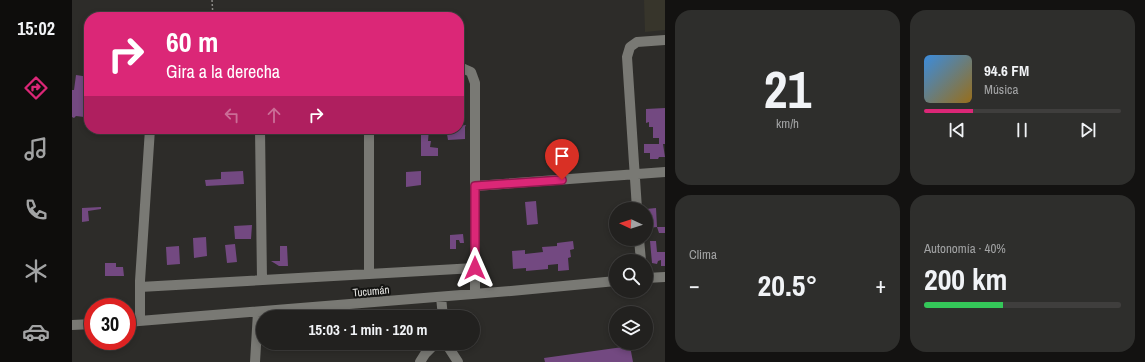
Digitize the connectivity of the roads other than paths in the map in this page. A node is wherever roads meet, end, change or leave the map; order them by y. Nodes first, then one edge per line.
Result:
1 (665, 40) edge
2 (464, 69) edge
3 (150, 134) edge
4 (260, 134) edge
5 (369, 134) edge
6 (665, 172) edge
7 (635, 174) junction
8 (475, 186) junction
9 (637, 202) edge
10 (475, 268) junction
11 (369, 274) junction
12 (665, 277) edge
13 (653, 278) edge
14 (262, 280) junction
15 (609, 282) edge
16 (140, 287) junction
17 (475, 294) junction
18 (441, 297) junction
19 (282, 310) edge
20 (442, 310) edge
21 (256, 312) edge
22 (136, 321) edge
23 (140, 321) junction
24 (84, 324) edge
25 (72, 325) edge
26 (256, 345) edge
27 (428, 350) edge
28 (452, 350) edge
29 (255, 362) edge
30 (420, 362) edge
31 (458, 362) edge

1 - 7 street
2 - 8 street
3 - 16 street
4 - 14 street
5 - 11 street
6 - 7 street
7 - 8 street
7 - 9 street
8 - 10 street
10 - 11 street
10 - 17 street
11 - 14 street
12 - 13 street
14 - 16 street
15 - 17 street, Tucumán
16 - 23 street
17 - 18 street, Tucumán
18 - 19 street, Tucumán
18 - 20 street
21 - 23 street, Tucumán
22 - 23 street, Tucumán
24 - 25 street
26 - 29 street
27 - 30 street
28 - 31 street

